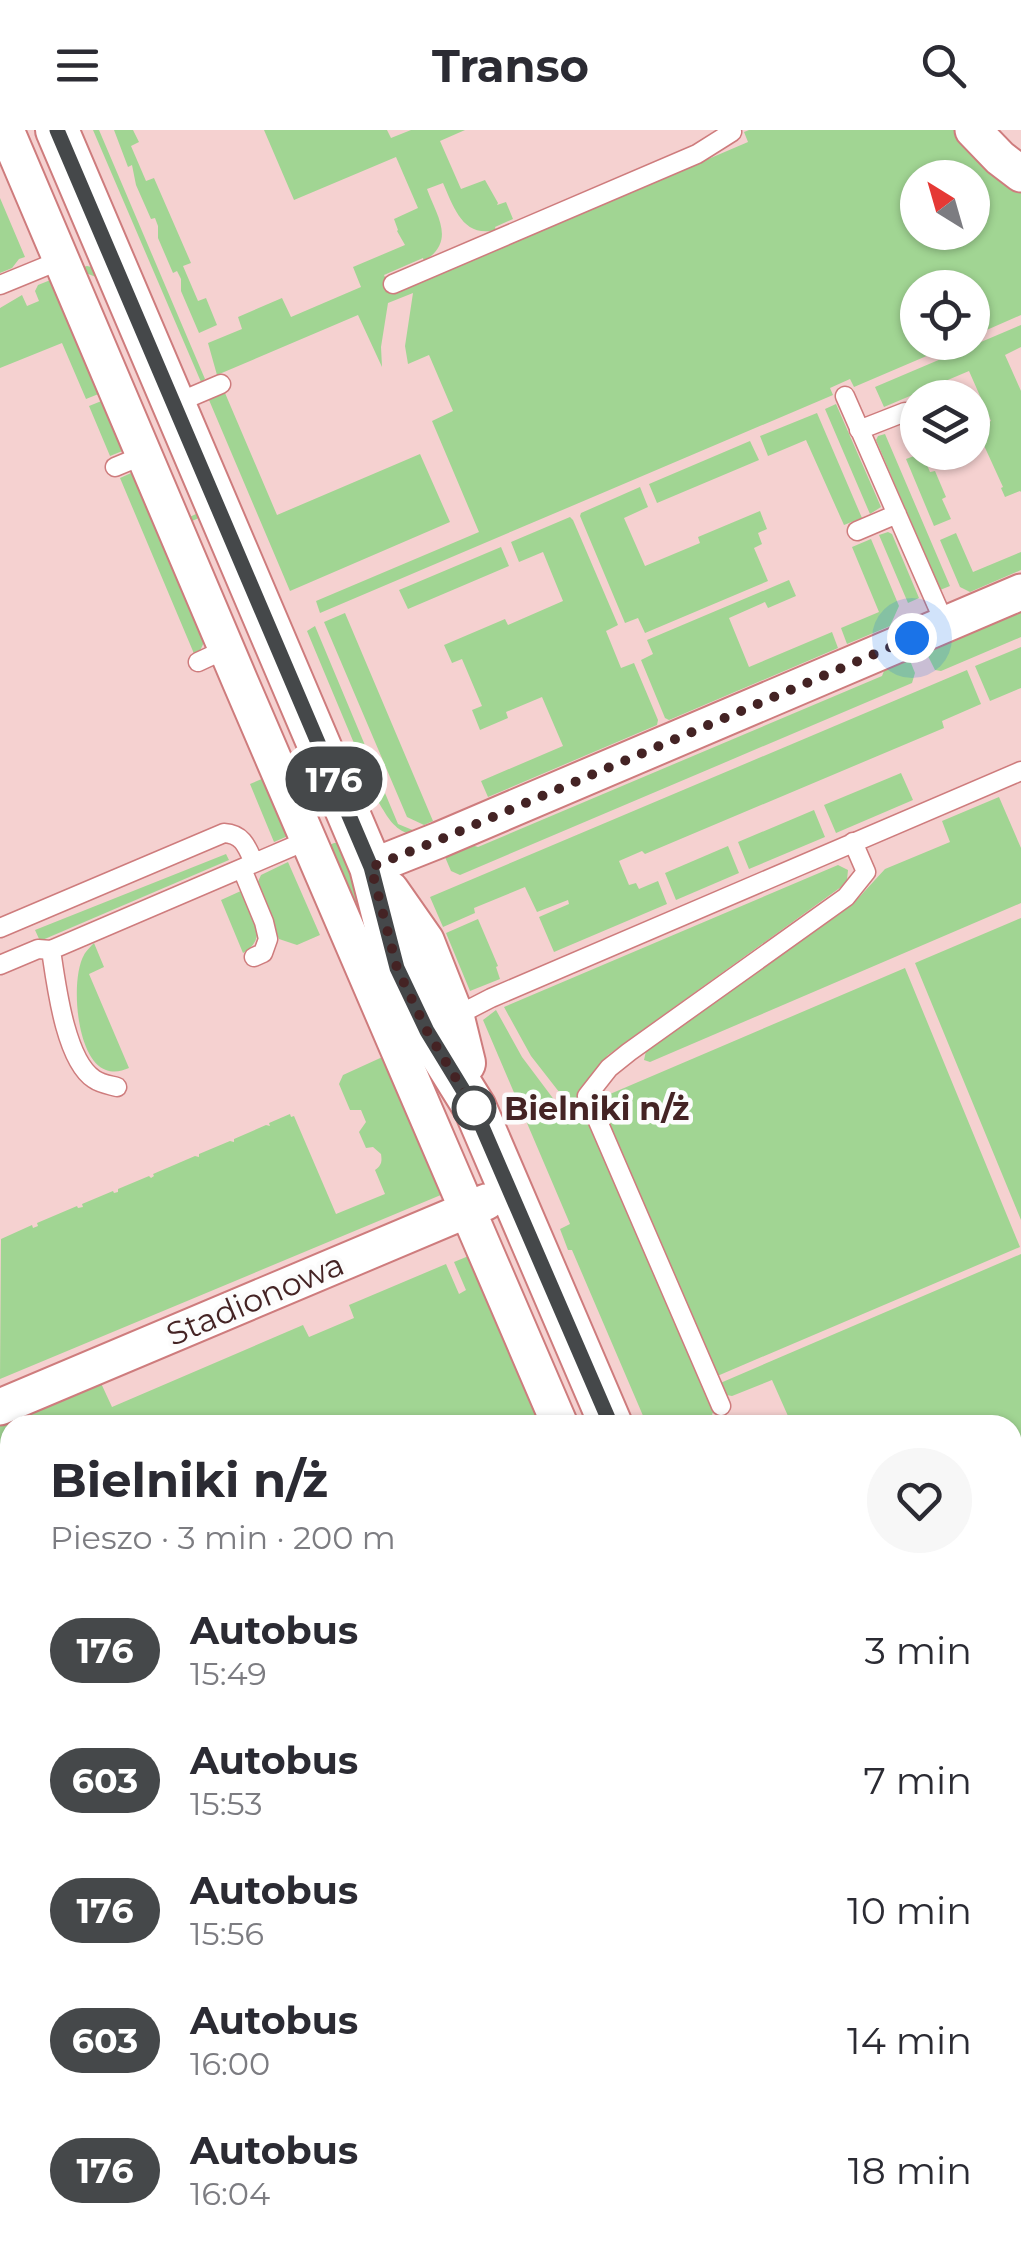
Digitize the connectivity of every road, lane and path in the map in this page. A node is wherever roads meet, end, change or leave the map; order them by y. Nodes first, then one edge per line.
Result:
1 (6, 130) edge
2 (57, 130) edge
3 (973, 130) edge
4 (733, 134) edge
5 (1021, 174) edge
6 (105, 242) junction
7 (61, 260) junction
8 (392, 284) dead end
9 (0, 285) edge
10 (221, 384) dead end
11 (846, 396) dead end
12 (174, 404) junction
13 (900, 414) edge
14 (859, 430) junction
15 (898, 514) junction
16 (857, 531) dead end
17 (1021, 592) edge
18 (945, 624) junction
19 (277, 647) junction
20 (221, 664) junction
21 (1021, 771) edge
22 (352, 821) junction
23 (308, 840) junction
24 (853, 842) junction
25 (248, 866) junction
26 (371, 867) junction
27 (0, 928) edge
28 (50, 950) junction
29 (254, 956) dead end
30 (0, 965) edge
31 (440, 1025) junction
32 (117, 1087) dead end
33 (511, 1193) junction
34 (466, 1209) junction
35 (569, 1327) junction
36 (526, 1345) junction
37 (0, 1406) edge
38 (721, 1406) dead end
39 (556, 1415) edge
40 (607, 1415) edge

1 - 7 street
2 - 6 street
3 - 5 street
4 - 8 lane
6 - 7 street
6 - 12 street
7 - 9 lane
7 - 20 street
10 - 12 lane
11 - 14 lane
12 - 19 street
13 - 14 lane
14 - 15 lane
15 - 16 lane
15 - 18 lane
17 - 18 street
18 - 26 street
19 - 20 street
19 - 22 street
20 - 23 street
21 - 24 lane
22 - 23 street
22 - 26 street
23 - 25 lane
23 - 34 street
24 - 31 lane
24 - 38 lane
25 - 27 lane
25 - 28 lane
25 - 29 lane
26 - 31 street
28 - 30 lane
28 - 32 lane
31 - 33 street
33 - 34 street, Stadionowa
33 - 35 street
34 - 36 street
34 - 37 street, Stadionowa
35 - 36 street
35 - 40 street
36 - 39 street

